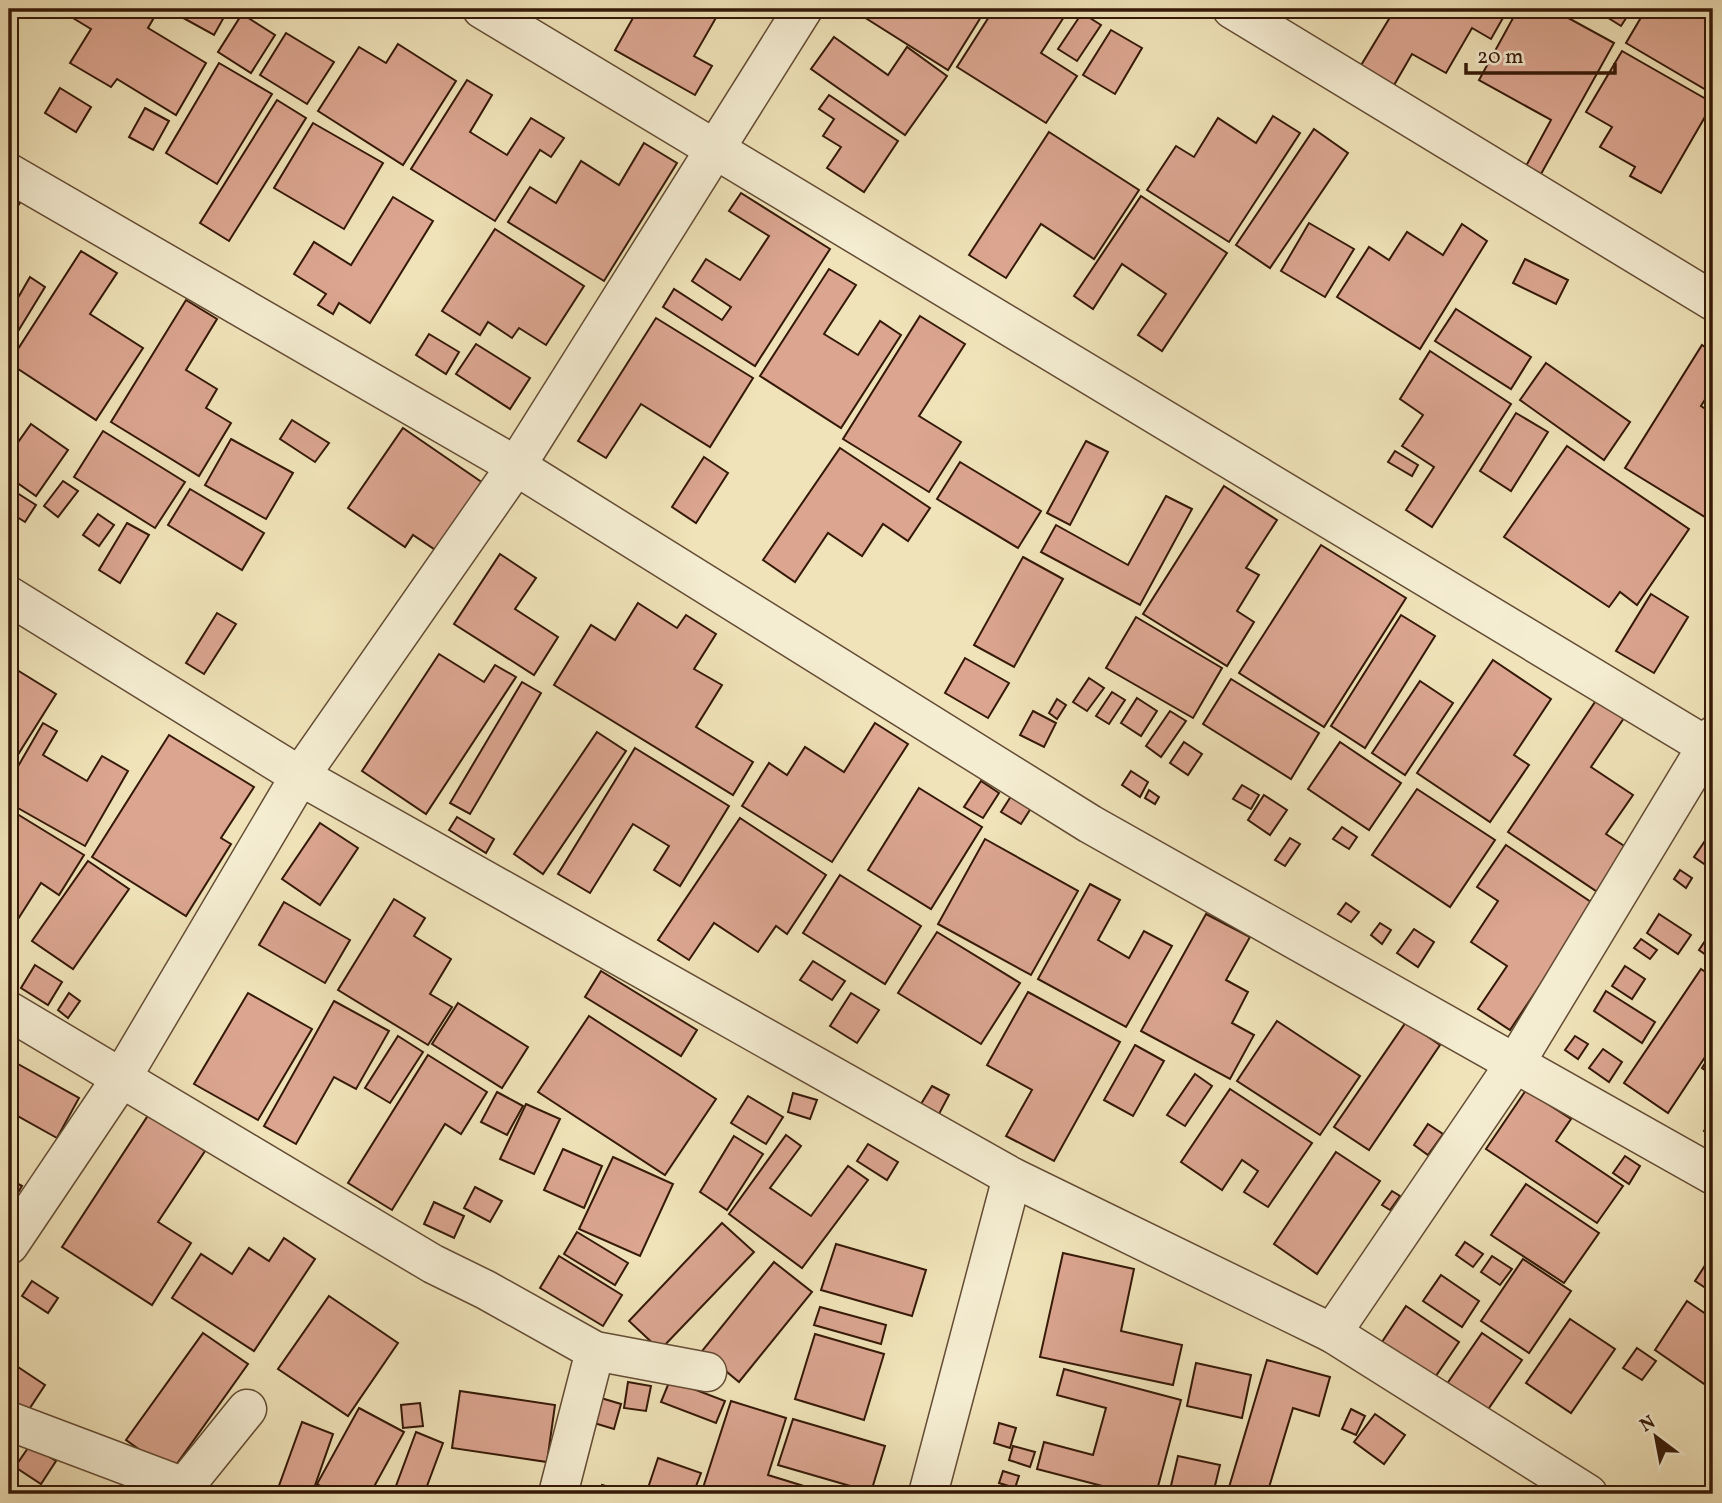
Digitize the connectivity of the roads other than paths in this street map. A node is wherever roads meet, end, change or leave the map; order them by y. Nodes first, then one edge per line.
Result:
1 (482, 9) edge
2 (803, 9) edge
3 (1232, 9) edge
4 (717, 150) junction
5 (9, 173) edge
6 (1713, 301) edge
7 (516, 466) junction
8 (9, 596) edge
9 (1711, 744) edge
10 (300, 776) junction
11 (9, 1011) edge
12 (1516, 1062) junction
13 (122, 1077) junction
14 (1713, 1175) edge
15 (1012, 1177) junction
16 (9, 1245) edge
17 (1332, 1333) junction
18 (595, 1352) junction
19 (706, 1371) dead end
20 (247, 1409) dead end
21 (9, 1421) edge
22 (183, 1491) edge
23 (558, 1494) edge
24 (928, 1494) edge
25 (1588, 1494) edge

1 - 4 street
2 - 4 street
3 - 6 street
4 - 7 street
4 - 9 street
5 - 7 street
7 - 10 street
7 - 12 street
8 - 10 street
9 - 12 street
10 - 13 street
10 - 15 street
11 - 13 street
12 - 14 street
12 - 17 street
13 - 16 street
13 - 18 street
15 - 17 street
15 - 24 street
17 - 25 street
18 - 19 street
18 - 23 street
20 - 22 street
21 - 22 street

